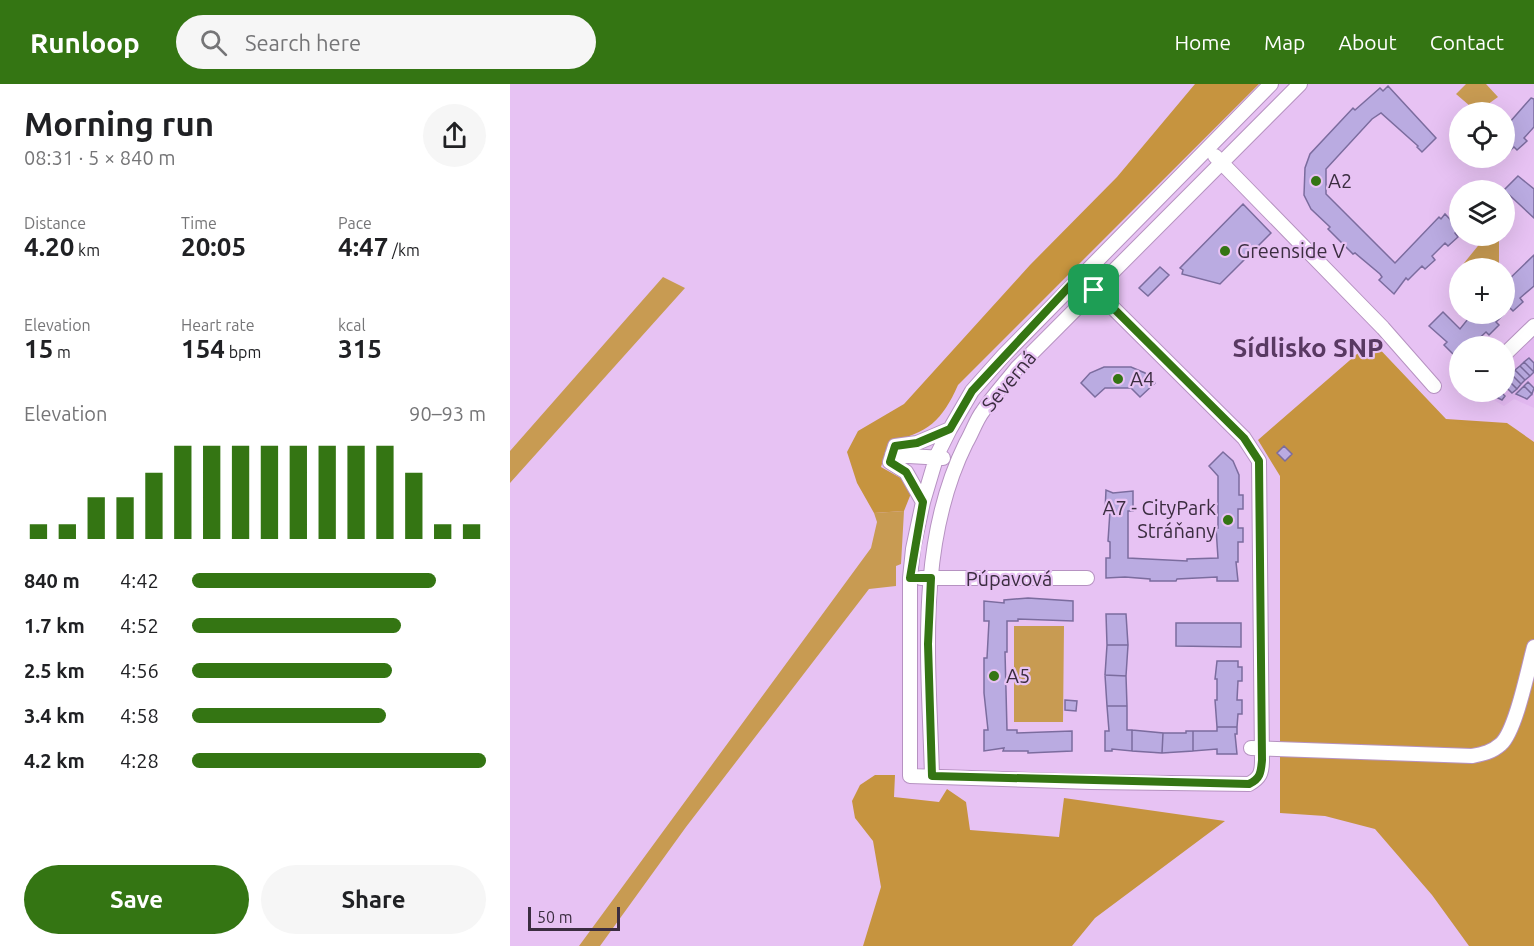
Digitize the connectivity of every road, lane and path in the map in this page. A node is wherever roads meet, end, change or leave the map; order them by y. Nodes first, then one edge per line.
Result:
1 (1271, 84) edge
2 (1300, 84) edge
3 (1207, 148) junction
4 (1222, 162) junction
5 (1080, 275) junction
6 (1094, 290) junction
7 (1534, 326) edge
8 (1515, 344) edge
9 (1434, 386) dead end
10 (950, 429) junction
11 (892, 455) junction
12 (937, 455) junction
13 (957, 462) junction
14 (923, 502) junction
15 (910, 578) junction
16 (931, 578) junction
17 (1087, 578) dead end
18 (1534, 647) edge
19 (1258, 752) junction
20 (932, 776) junction

1 - 3 street, Severná
2 - 4 street, Severná
3 - 4 street
3 - 5 street, Severná
4 - 6 street, Severná
4 - 9 street
5 - 6 street
5 - 10 street, Severná
6 - 13 street, Severná
6 - 19 street
7 - 8 street
10 - 11 street
10 - 12 street, Severná
11 - 12 street
11 - 14 street
12 - 13 street
12 - 14 street, Severná
13 - 16 street, Severná
14 - 15 street, Severná
15 - 16 street, Púpavová
15 - 20 street, Severná
16 - 17 street, Púpavová
16 - 20 street, Severná
18 - 19 street
19 - 20 street

